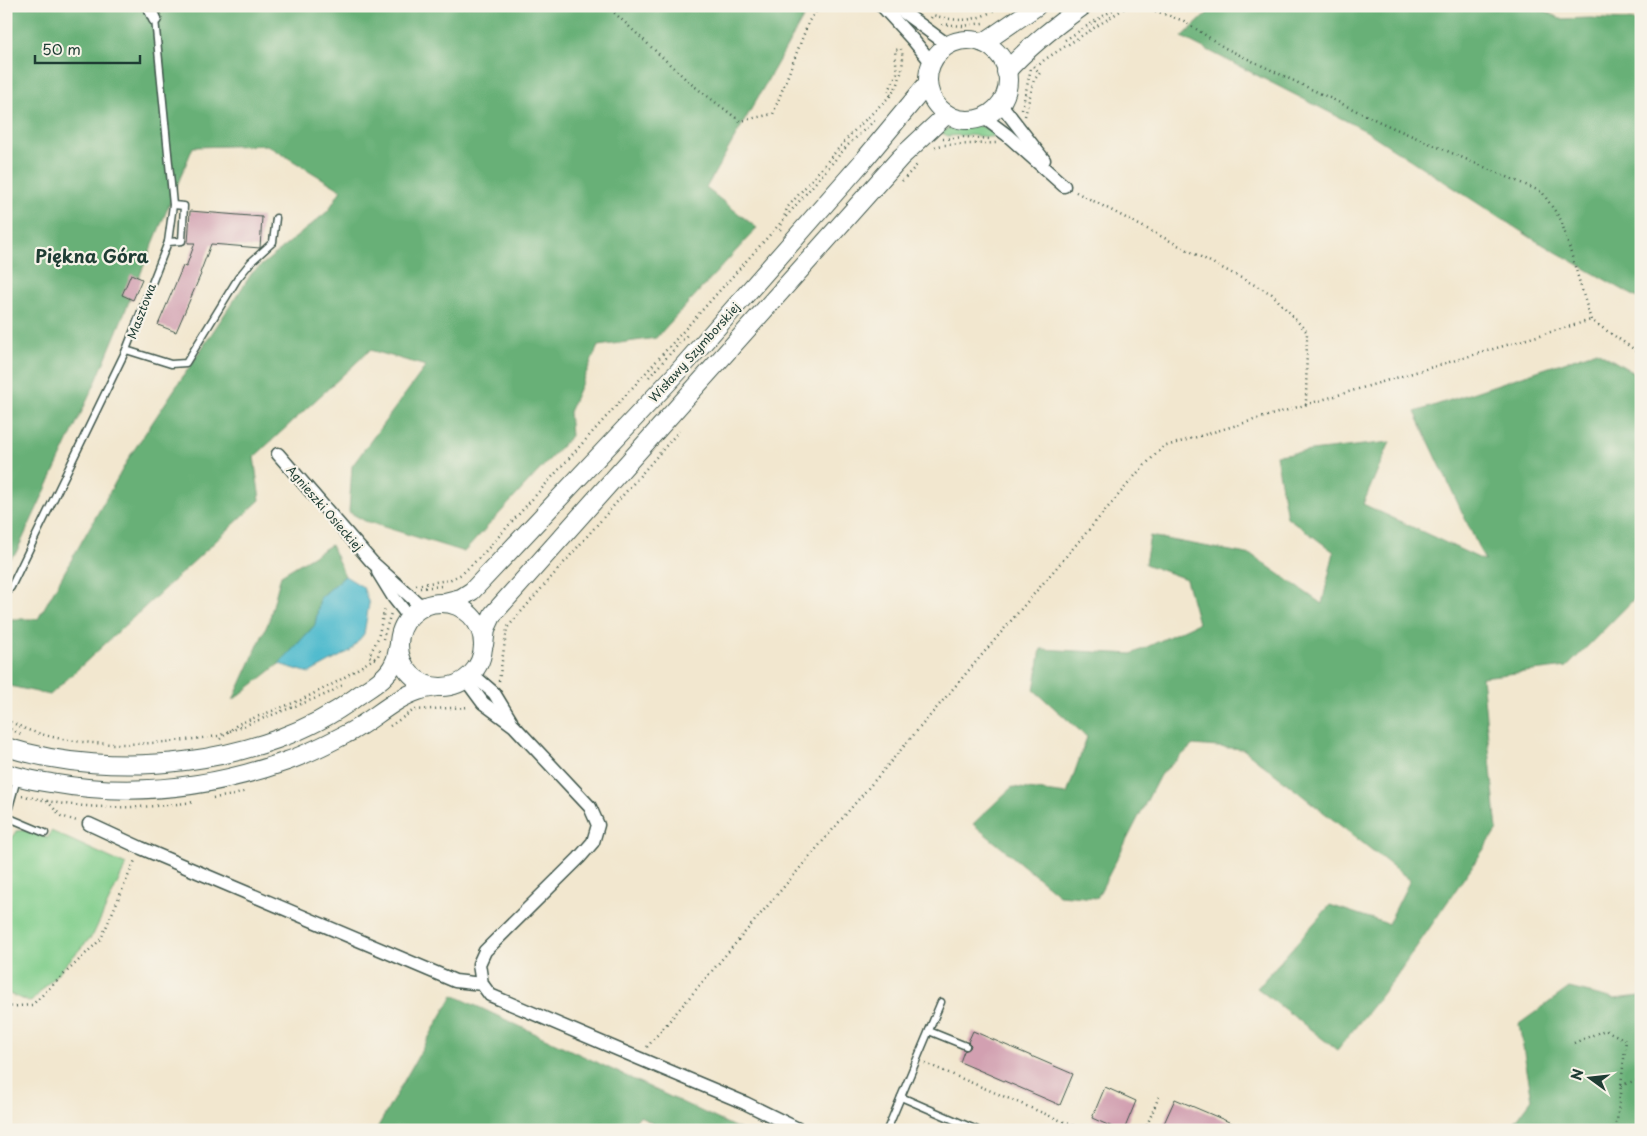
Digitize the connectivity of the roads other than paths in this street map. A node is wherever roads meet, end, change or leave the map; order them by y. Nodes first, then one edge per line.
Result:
1 (149, 6) edge
2 (882, 6) edge
3 (895, 6) edge
4 (1037, 6) edge
5 (1083, 6) edge
6 (155, 19) joint
7 (983, 43) junction
8 (948, 45) junction
9 (932, 63) junction
10 (1006, 72) junction
11 (928, 83) junction
12 (1000, 103) junction
13 (948, 114) junction
14 (983, 117) junction
15 (174, 205) junction
16 (276, 218) dead end
17 (168, 242) junction
18 (126, 350) junction
19 (278, 454) dead end
20 (6, 593) edge
21 (445, 602) junction
22 (416, 612) junction
23 (399, 645) junction
24 (484, 645) junction
25 (469, 677) junction
26 (436, 687) junction
27 (6, 747) edge
28 (12, 775) edge
29 (7, 817) edge
30 (89, 824) road end
31 (46, 833) dead end
32 (482, 984) junction
33 (941, 1002) dead end
34 (929, 1031) junction
35 (966, 1046) dead end
36 (901, 1097) junction
37 (800, 1130) edge
38 (887, 1130) edge
39 (977, 1130) edge

1 - 6 street, Masztowa
2 - 9 street
3 - 8 street
4 - 7 main road
5 - 10 main road
6 - 15 lane, Masztowa
7 - 8 main road
7 - 10 main road
8 - 9 main road
9 - 11 main road
10 - 12 main road
11 - 13 main road
11 - 21 main road, Wisławy Szymborskiej
12 - 14 main road
12 - 14 street
13 - 14 main road
13 - 24 main road, Wisławy Szymborskiej
15 - 17 lane, Masztowa
15 - 17 lane
16 - 18 lane
17 - 18 lane, Masztowa
18 - 20 lane, Masztowa
19 - 22 street, Agnieszki Osieckiej
21 - 22 main road
21 - 24 main road
22 - 23 main road
23 - 26 main road
23 - 27 main road
24 - 25 main road
25 - 26 main road
25 - 32 street
26 - 28 main road
28 - 29 lane
29 - 31 lane
30 - 32 street
32 - 37 street
33 - 34 lane
34 - 35 lane
34 - 36 lane
36 - 38 lane
36 - 39 lane

